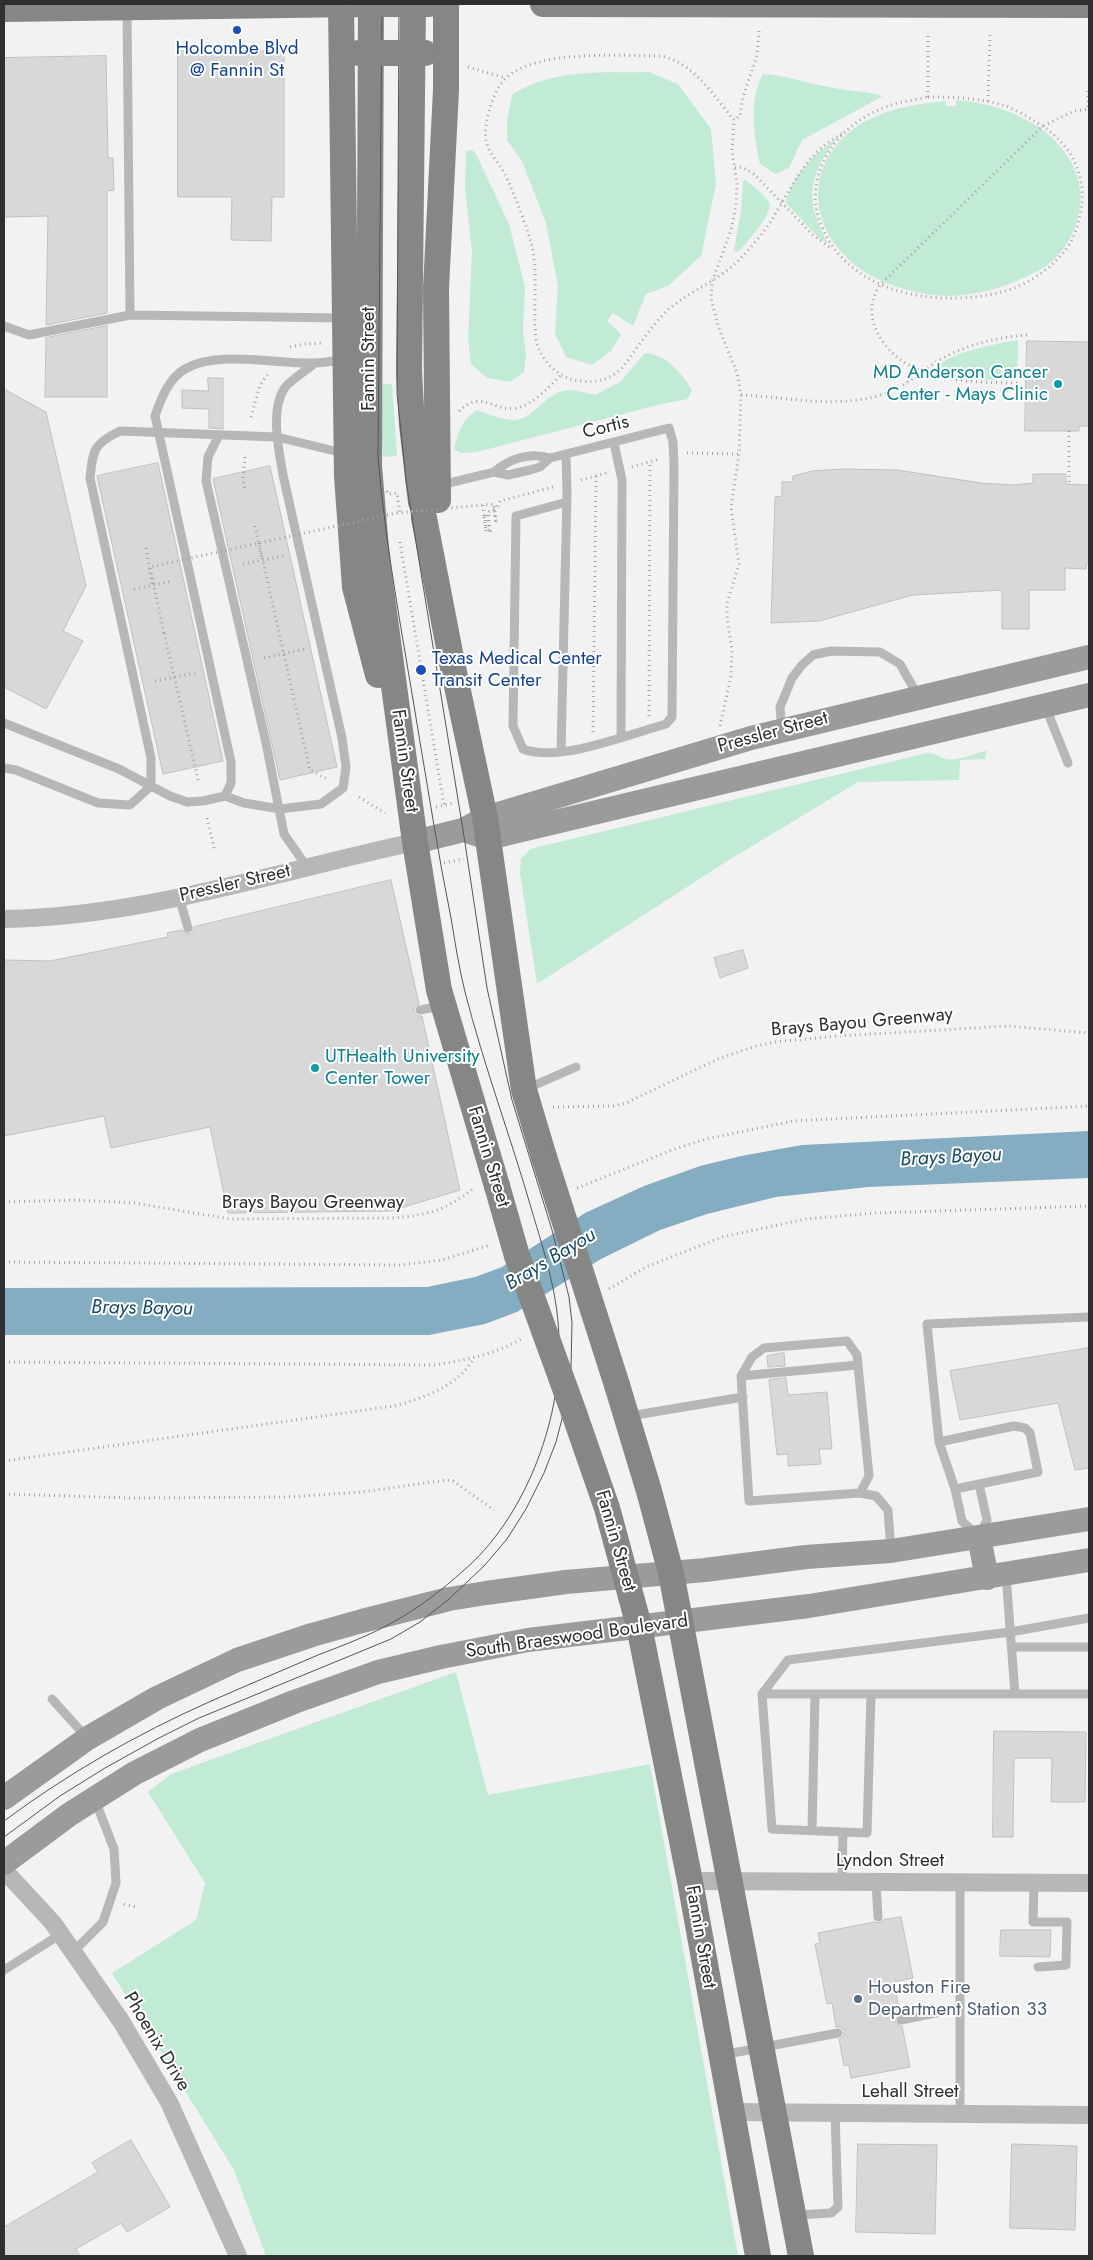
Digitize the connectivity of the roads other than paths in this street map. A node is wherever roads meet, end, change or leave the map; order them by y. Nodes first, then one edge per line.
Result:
1 (341, 4) edge
2 (358, 4) edge
3 (371, 4) edge
4 (412, 4) edge
5 (429, 4) edge
6 (435, 4) edge
7 (446, 4) edge
8 (543, 4) edge
9 (1069, 4) edge
10 (1089, 5) edge
11 (128, 7) junction
12 (4, 9) edge
13 (446, 90) junction
14 (344, 93) junction
15 (130, 316) junction
16 (346, 318) junction
17 (4, 326) edge
18 (337, 351) junction
19 (315, 363) junction
20 (159, 433) junction
21 (220, 435) junction
22 (277, 437) junction
23 (614, 443) junction
24 (346, 454) junction
25 (566, 455) junction
26 (550, 458) junction
27 (494, 472) junction
28 (567, 502) junction
29 (426, 506) junction
30 (1089, 657) edge
31 (1089, 695) edge
32 (918, 696) junction
33 (1044, 705) junction
34 (4, 723) edge
35 (782, 730) junction
36 (926, 732) junction
37 (621, 737) junction
38 (706, 751) junction
39 (561, 752) junction
40 (1068, 763) dead end
41 (4, 768) edge
42 (151, 786) junction
43 (704, 786) junction
44 (408, 787) junction
45 (225, 796) junction
46 (280, 808) junction
47 (479, 829) junction
48 (415, 842) junction
49 (307, 866) junction
50 (179, 897) junction
51 (4, 919) edge
52 (188, 928) dead end
53 (576, 1067) dead end
54 (527, 1099) junction
55 (1089, 1317) edge
56 (858, 1365) junction
57 (741, 1376) junction
58 (743, 1397) junction
59 (627, 1417) junction
60 (939, 1442) junction
61 (979, 1484) junction
62 (954, 1489) junction
63 (860, 1493) junction
64 (1089, 1519) edge
65 (979, 1537) junction
66 (892, 1552) junction
67 (1089, 1560) edge
68 (671, 1573) junction
69 (996, 1576) junction
70 (626, 1577) junction
71 (1089, 1618) edge
72 (680, 1621) junction
73 (639, 1626) junction
74 (1010, 1632) junction
75 (1012, 1647) junction
76 (1089, 1647) edge
77 (762, 1694) junction
78 (815, 1694) junction
79 (871, 1694) junction
80 (1015, 1694) junction
81 (1089, 1694) edge
82 (52, 1699) dead end
83 (88, 1738) junction
84 (4, 1798) edge
85 (94, 1799) junction
86 (812, 1830) junction
87 (843, 1832) junction
88 (4, 1863) edge
89 (4, 1870) edge
90 (690, 1881) junction
91 (731, 1881) junction
92 (842, 1882) junction
93 (876, 1882) junction
94 (960, 1882) junction
95 (1034, 1883) junction
96 (1089, 1883) edge
97 (878, 1917) dead end
98 (61, 1934) junction
99 (73, 1952) junction
100 (1038, 1967) dead end
101 (4, 1970) edge
102 (960, 2008) junction
103 (901, 2020) dead end
104 (838, 2033) dead end
105 (762, 2047) junction
106 (721, 2055) junction
107 (731, 2112) junction
108 (774, 2112) junction
109 (835, 2112) junction
110 (960, 2113) junction
111 (1089, 2115) edge
112 (794, 2215) junction
113 (238, 2256) edge
114 (758, 2256) edge
115 (801, 2256) edge

1 - 2 main road
1 - 11 main road
1 - 14 main road
2 - 5 main road, bridge
3 - 44 main road, Fannin Street
4 - 29 main road
5 - 6 main road
7 - 13 main road
8 - 9 main road
9 - 10 main road
11 - 12 main road
11 - 15 lane
13 - 14 main road, bridge
13 - 29 main road
14 - 16 main road
15 - 16 lane
15 - 17 lane
16 - 18 main road
18 - 19 lane
18 - 24 main road
19 - 20 lane
19 - 22 lane
20 - 21 lane
20 - 42 lane
20 - 45 lane
21 - 22 lane
21 - 46 lane
22 - 24 lane
22 - 46 lane
23 - 25 lane, Cortis
23 - 37 lane
23 - 37 lane, Cortis
24 - 44 main road
25 - 26 lane, Cortis
25 - 28 lane
26 - 27 lane, Cortis
26 - 27 lane, Cortis
27 - 29 lane, Cortis
28 - 39 lane
28 - 39 lane
29 - 47 main road
30 - 32 main road, Pressler Street
31 - 33 main road, Pressler Street
32 - 35 main road, Pressler Street
32 - 35 lane
32 - 36 main road
33 - 36 main road, Pressler Street
33 - 40 lane
34 - 42 lane
35 - 38 main road, Pressler Street
36 - 43 main road, Pressler Street
37 - 39 lane
38 - 43 main road
38 - 47 main road, Pressler Street
41 - 42 lane
42 - 45 lane
43 - 47 main road, Pressler Street
44 - 48 main road, Fannin Street
45 - 46 lane
46 - 49 lane
47 - 48 main road, Pressler Street
47 - 54 main road
48 - 49 street, Pressler Street
48 - 70 main road, Fannin Street, bridge
49 - 50 street, Pressler Street
50 - 51 street, Pressler Street
50 - 52 lane
53 - 54 lane
54 - 59 main road, bridge
55 - 60 lane
56 - 57 lane
56 - 57 lane
56 - 63 lane
57 - 58 lane
58 - 59 lane
58 - 63 lane
59 - 68 main road
60 - 61 lane
60 - 62 lane
61 - 62 lane
61 - 65 lane
62 - 65 lane
63 - 66 lane
64 - 65 main road
65 - 66 main road
65 - 69 main road
66 - 68 main road
67 - 69 main road, South Braeswood Boulevard
68 - 70 main road
68 - 72 main road
69 - 72 main road, South Braeswood Boulevard
69 - 74 lane
70 - 73 main road, Fannin Street
70 - 83 main road
71 - 74 lane
72 - 73 main road, South Braeswood Boulevard
72 - 91 main road
73 - 85 main road, South Braeswood Boulevard
73 - 90 main road, Fannin Street
74 - 75 lane
74 - 77 lane
75 - 76 lane
75 - 80 lane
77 - 78 lane
77 - 86 lane
78 - 79 lane
78 - 86 lane
79 - 80 lane
79 - 87 lane
80 - 81 lane
82 - 83 lane
83 - 84 main road
85 - 88 main road, South Braeswood Boulevard
85 - 99 lane
86 - 87 lane
87 - 92 lane
89 - 98 street, Phoenix Drive
90 - 91 street, Lyndon Street
90 - 106 main road, Fannin Street
91 - 92 street, Lyndon Street
91 - 105 main road
92 - 93 street, Lyndon Street
93 - 94 street, Lyndon Street
93 - 97 lane
94 - 95 street, Lyndon Street
94 - 102 lane
95 - 96 street, Lyndon Street
95 - 100 lane
98 - 99 street, Phoenix Drive
98 - 101 lane
99 - 113 street, Phoenix Drive
102 - 103 lane
102 - 110 lane
104 - 105 lane
105 - 106 lane
105 - 108 main road
106 - 107 main road, Fannin Street
107 - 108 street, Lehall Street
107 - 114 main road, Fannin Street
108 - 109 street, Lehall Street
108 - 112 main road
109 - 110 street, Lehall Street
109 - 112 lane
110 - 111 street, Lehall Street
112 - 115 main road

